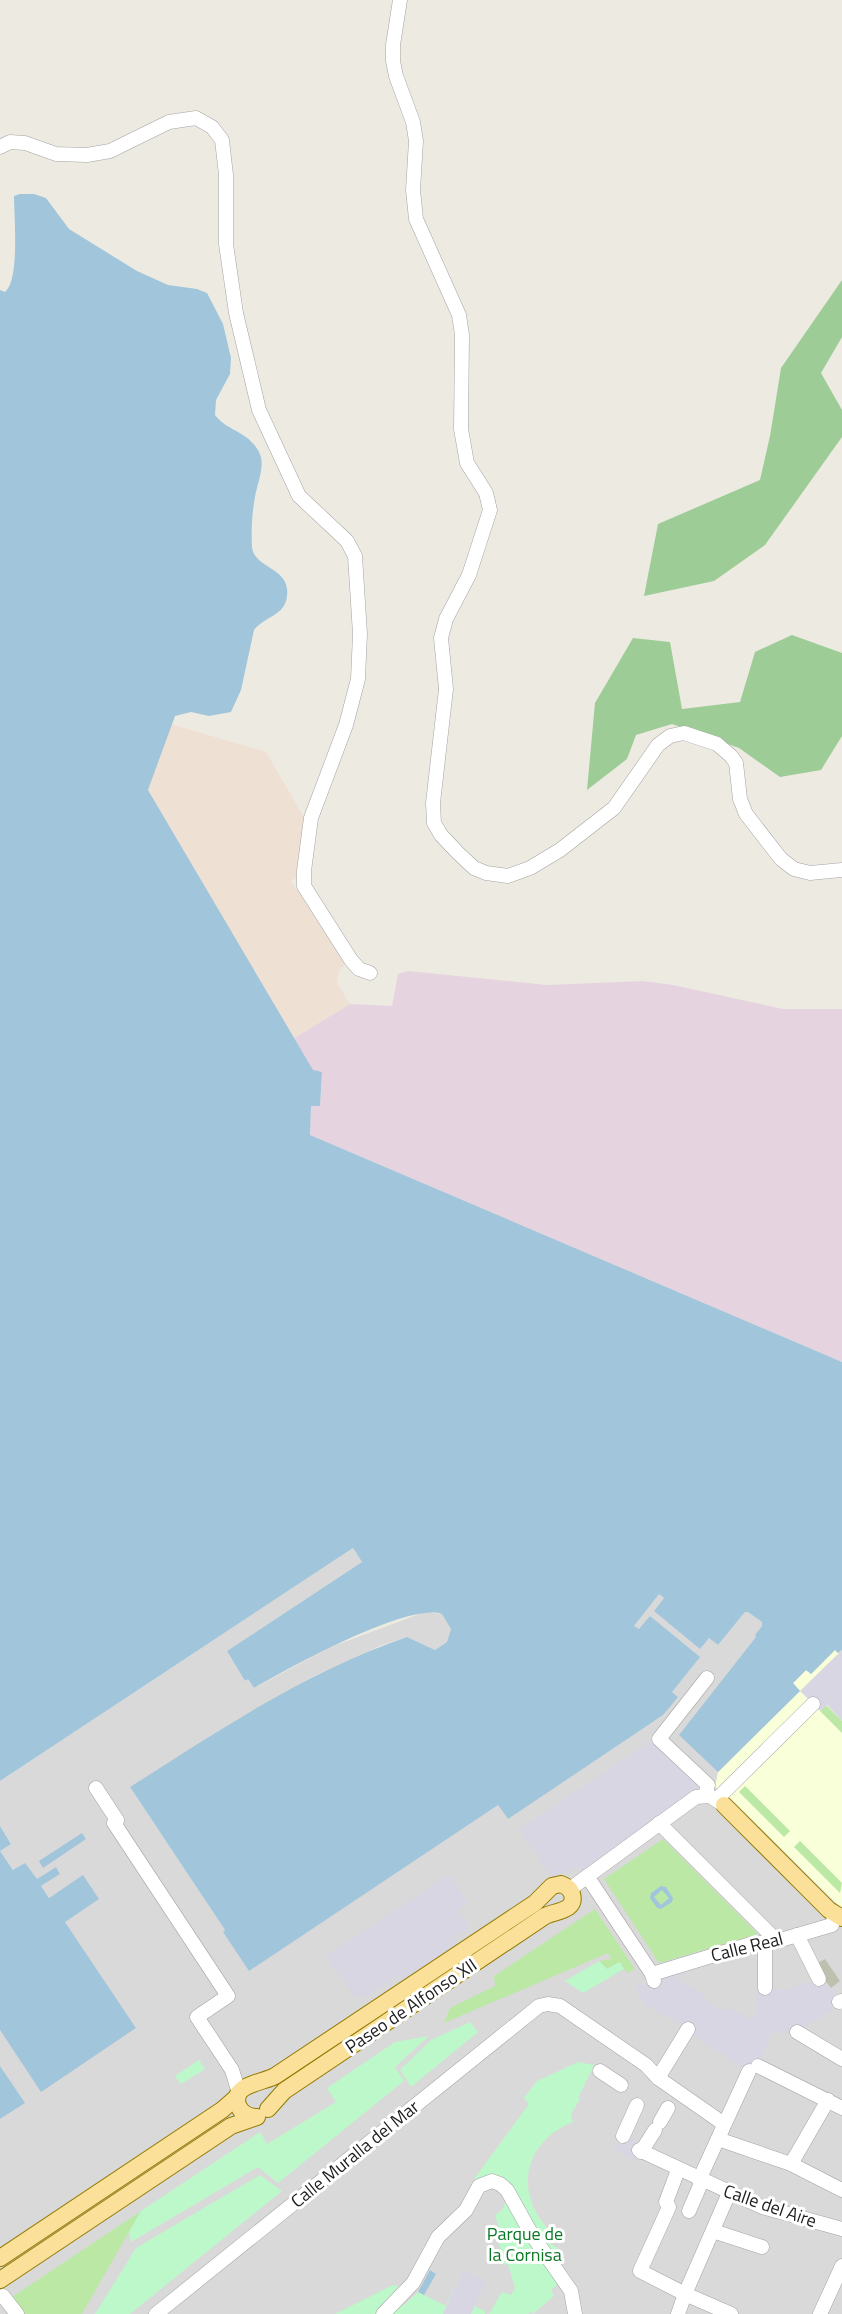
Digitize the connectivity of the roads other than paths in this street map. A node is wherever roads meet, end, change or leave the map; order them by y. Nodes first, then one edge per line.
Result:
1 (400, 0) edge
2 (0, 147) edge
3 (842, 870) edge
4 (370, 973) dead end
5 (707, 1678) dead end
6 (813, 1704) dead end
7 (96, 1788) dead end
8 (716, 1800) junction
9 (659, 1823) junction
10 (587, 1876) junction
11 (570, 1889) junction
12 (548, 1892) junction
13 (559, 1911) junction
14 (839, 1916) edge
15 (797, 1935) junction
16 (771, 1941) junction
17 (819, 1979) dead end
18 (765, 1988) dead end
19 (688, 2030) dead end
20 (797, 2032) dead end
21 (842, 2059) edge
22 (600, 2071) dead end
23 (658, 2078) junction
24 (621, 2085) dead end
25 (245, 2089) junction
26 (673, 2100) junction
27 (828, 2100) junction
28 (637, 2105) dead end
29 (842, 2108) edge
30 (261, 2113) junction
31 (724, 2124) junction
32 (623, 2136) dead end
33 (718, 2139) junction
34 (791, 2164) junction
35 (678, 2170) junction
36 (701, 2181) junction
37 (842, 2190) edge
38 (729, 2193) junction
39 (689, 2211) dead end
40 (842, 2229) edge
41 (713, 2231) junction
42 (762, 2247) dead end
43 (0, 2258) edge
44 (842, 2266) edge
45 (1, 2285) edge
46 (685, 2294) junction
47 (16, 2314) edge
48 (156, 2314) edge
49 (382, 2314) edge
50 (575, 2314) edge
51 (678, 2314) edge
52 (731, 2314) edge
53 (820, 2314) edge

1 - 3 street
2 - 4 street
5 - 8 street
6 - 8 street
7 - 25 street
8 - 9 street
8 - 14 main road
9 - 10 street
9 - 16 street
10 - 11 street
10 - 16 street, Calle Real
11 - 12 main road
11 - 13 main road
12 - 13 main road
12 - 25 main road, Paseo de Alfonso XII
13 - 30 main road, Paseo de Alfonso XII
14 - 15 street, Calle Real
15 - 16 street, Calle Real
15 - 17 street
16 - 18 street
19 - 23 street
20 - 21 street
22 - 24 street
23 - 26 street
23 - 48 street, Calle Muralla del Mar
25 - 30 main road
25 - 30 main road
25 - 43 main road, Paseo de Alfonso XII
26 - 31 street
26 - 35 street, Calle del Aire
27 - 29 street
27 - 31 street
27 - 34 street
28 - 32 street
30 - 45 main road, Paseo de Alfonso XII
31 - 33 street
33 - 34 street
33 - 36 street
34 - 37 street
35 - 36 street, Calle del Aire
35 - 46 street
36 - 38 street, Calle del Aire
36 - 39 street
38 - 40 street, Calle del Aire
38 - 41 street
41 - 42 street
41 - 46 street
44 - 53 street
45 - 47 street
46 - 51 street
46 - 52 street
49 - 50 street

